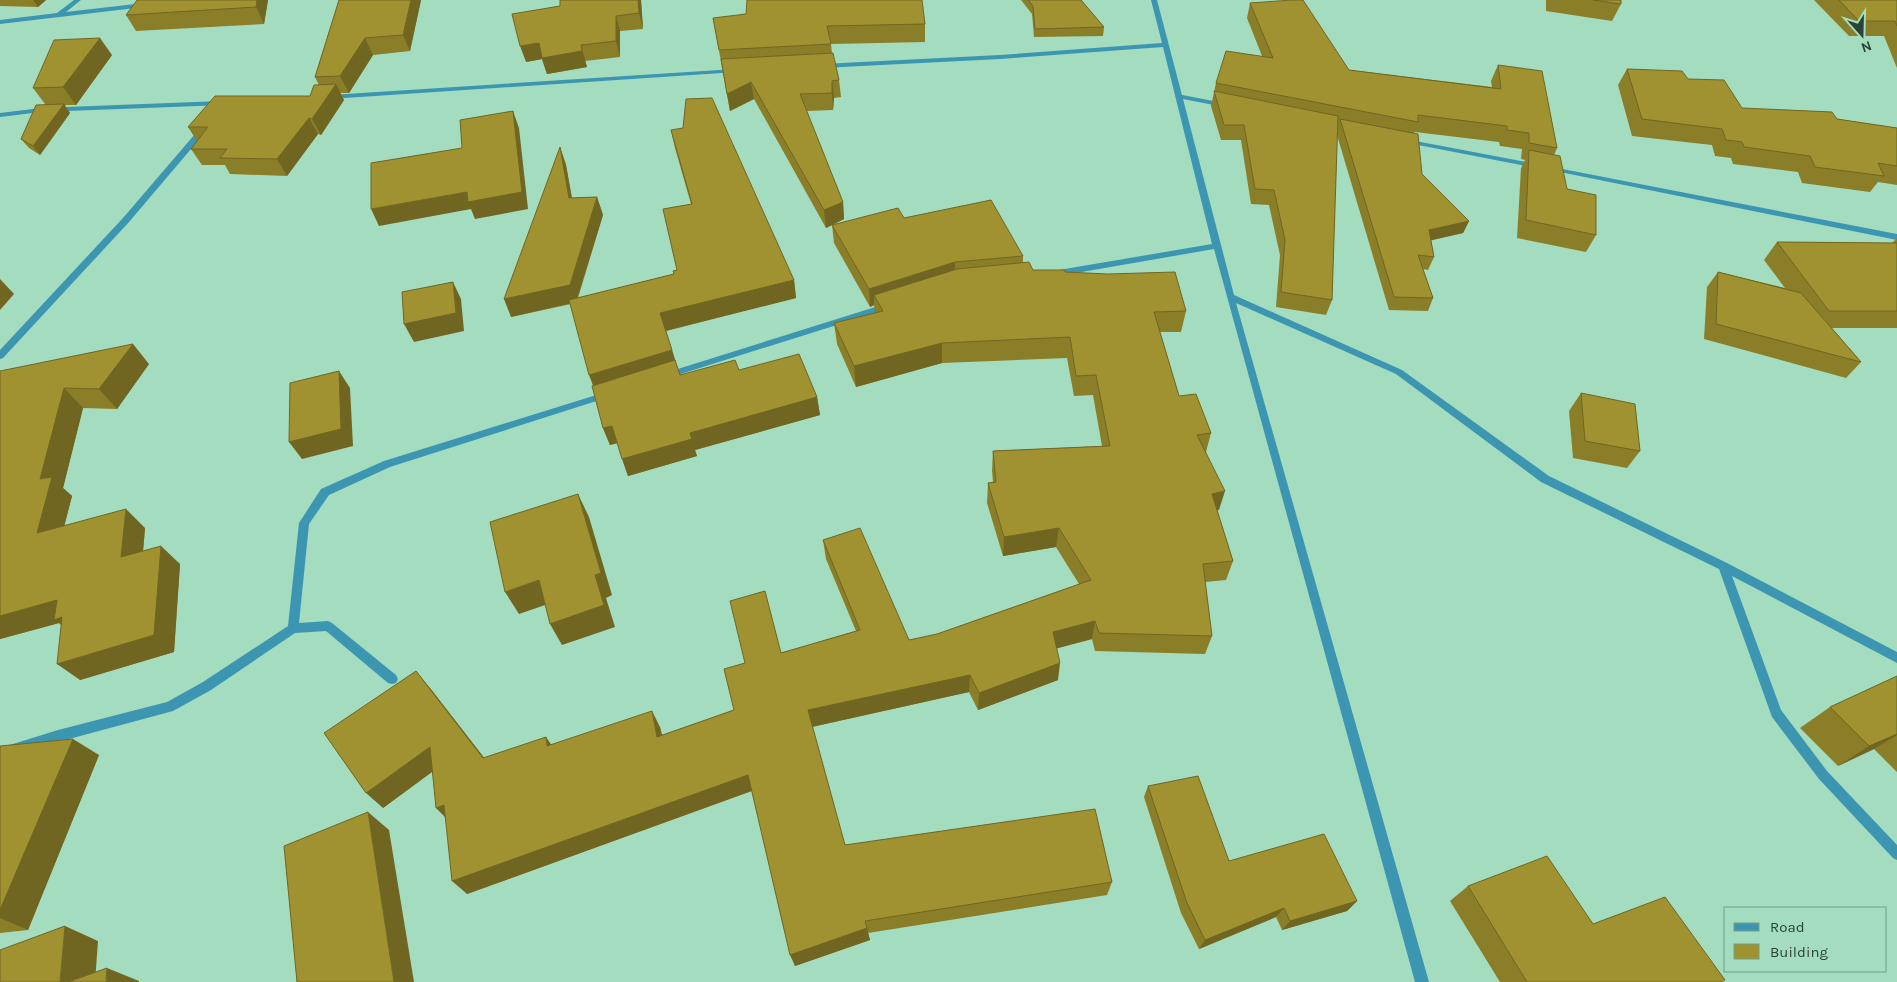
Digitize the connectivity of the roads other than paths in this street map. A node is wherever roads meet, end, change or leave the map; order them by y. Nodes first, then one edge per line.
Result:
1 (78, 0) edge
2 (1154, 0) edge
3 (152, 4) edge
4 (60, 15) junction
5 (0, 22) edge
6 (1165, 45) junction
7 (812, 66) edge
8 (743, 70) edge
9 (1178, 96) junction
10 (324, 98) edge
11 (1236, 108) edge
12 (220, 110) edge
13 (0, 115) edge
14 (207, 125) edge
15 (1399, 140) edge
16 (1897, 237) edge
17 (1217, 246) junction
18 (1038, 276) edge
19 (1230, 297) junction
20 (900, 302) edge
21 (0, 356) edge
22 (663, 377) edge
23 (615, 392) edge
24 (1723, 566) junction
25 (293, 628) junction
26 (1897, 658) edge
27 (392, 679) dead end
28 (0, 754) edge
29 (1897, 854) edge
30 (1422, 982) edge

1 - 4 street
2 - 6 street
3 - 4 street
4 - 5 street
6 - 7 street
6 - 9 street
8 - 10 street
9 - 11 street
9 - 17 street
12 - 13 street
14 - 21 street
15 - 16 street
17 - 18 street
17 - 19 street
19 - 24 street
19 - 30 street
20 - 22 street
23 - 25 street
24 - 26 street
24 - 29 street
25 - 27 street
25 - 28 street

